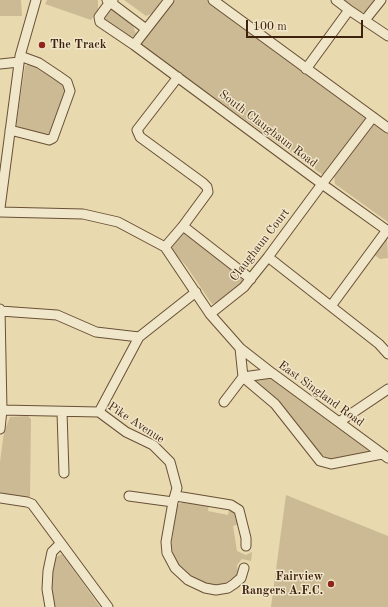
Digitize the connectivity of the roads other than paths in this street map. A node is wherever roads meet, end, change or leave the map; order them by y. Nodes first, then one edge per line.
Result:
1 (36, 0) edge
2 (169, 0) edge
3 (213, 0) edge
4 (336, 0) edge
5 (381, 0) edge
6 (110, 1) edge
7 (349, 10) junction
8 (365, 20) junction
9 (146, 29) junction
10 (388, 36) edge
11 (134, 45) junction
12 (19, 59) junction
13 (0, 64) edge
14 (306, 69) junction
15 (178, 77) junction
16 (373, 117) junction
17 (388, 128) edge
18 (10, 130) junction
19 (322, 184) junction
20 (0, 208) edge
21 (0, 212) edge
22 (184, 226) junction
23 (387, 230) edge
24 (166, 247) junction
25 (268, 257) junction
26 (251, 279) junction
27 (196, 292) junction
28 (330, 306) junction
29 (0, 310) edge
30 (210, 314) junction
31 (139, 337) junction
32 (240, 348) junction
33 (388, 354) edge
34 (272, 373) junction
35 (243, 378) junction
36 (388, 389) edge
37 (224, 402) dead end
38 (2, 410) junction
39 (62, 412) junction
40 (99, 412) junction
41 (339, 422) junction
42 (0, 429) edge
43 (385, 456) edge
44 (64, 473) dead end
45 (129, 496) dead end
46 (0, 498) edge
47 (174, 499) junction
48 (60, 544) junction
49 (246, 546) dead end
50 (244, 568) dead end
51 (50, 607) edge
52 (108, 607) edge

1 - 12 street
2 - 9 street
3 - 14 street
4 - 7 street
5 - 8 street
6 - 9 street
6 - 11 street, South Claughaun Road
7 - 8 street
7 - 14 street
8 - 10 street
9 - 11 street
11 - 15 street, South Claughaun Road
12 - 13 street
12 - 18 street
12 - 18 street
14 - 16 street
15 - 19 street, South Claughaun Road
15 - 22 street
16 - 17 street
16 - 19 street, Claughaun Court
18 - 20 street
19 - 23 street, South Claughaun Road
19 - 25 street, Claughaun Court
21 - 24 street
22 - 24 street
22 - 26 street
23 - 28 street
24 - 27 street
25 - 26 street, Claughaun Court
25 - 28 street
26 - 30 street, Claughaun Court
27 - 30 street
27 - 31 street
28 - 33 street
29 - 31 street
29 - 38 street
30 - 32 street
31 - 40 street
32 - 34 street, East Singland Road
32 - 35 street
34 - 35 street
34 - 41 street, East Singland Road
35 - 37 street
35 - 43 street
36 - 41 street
38 - 39 street, Pike Avenue
38 - 42 street
39 - 40 street, Pike Avenue
39 - 44 street
40 - 47 street, Pike Avenue
41 - 43 street, East Singland Road
45 - 47 street
46 - 48 street
47 - 49 street
47 - 50 street, Pike Avenue
48 - 51 street
48 - 52 street

